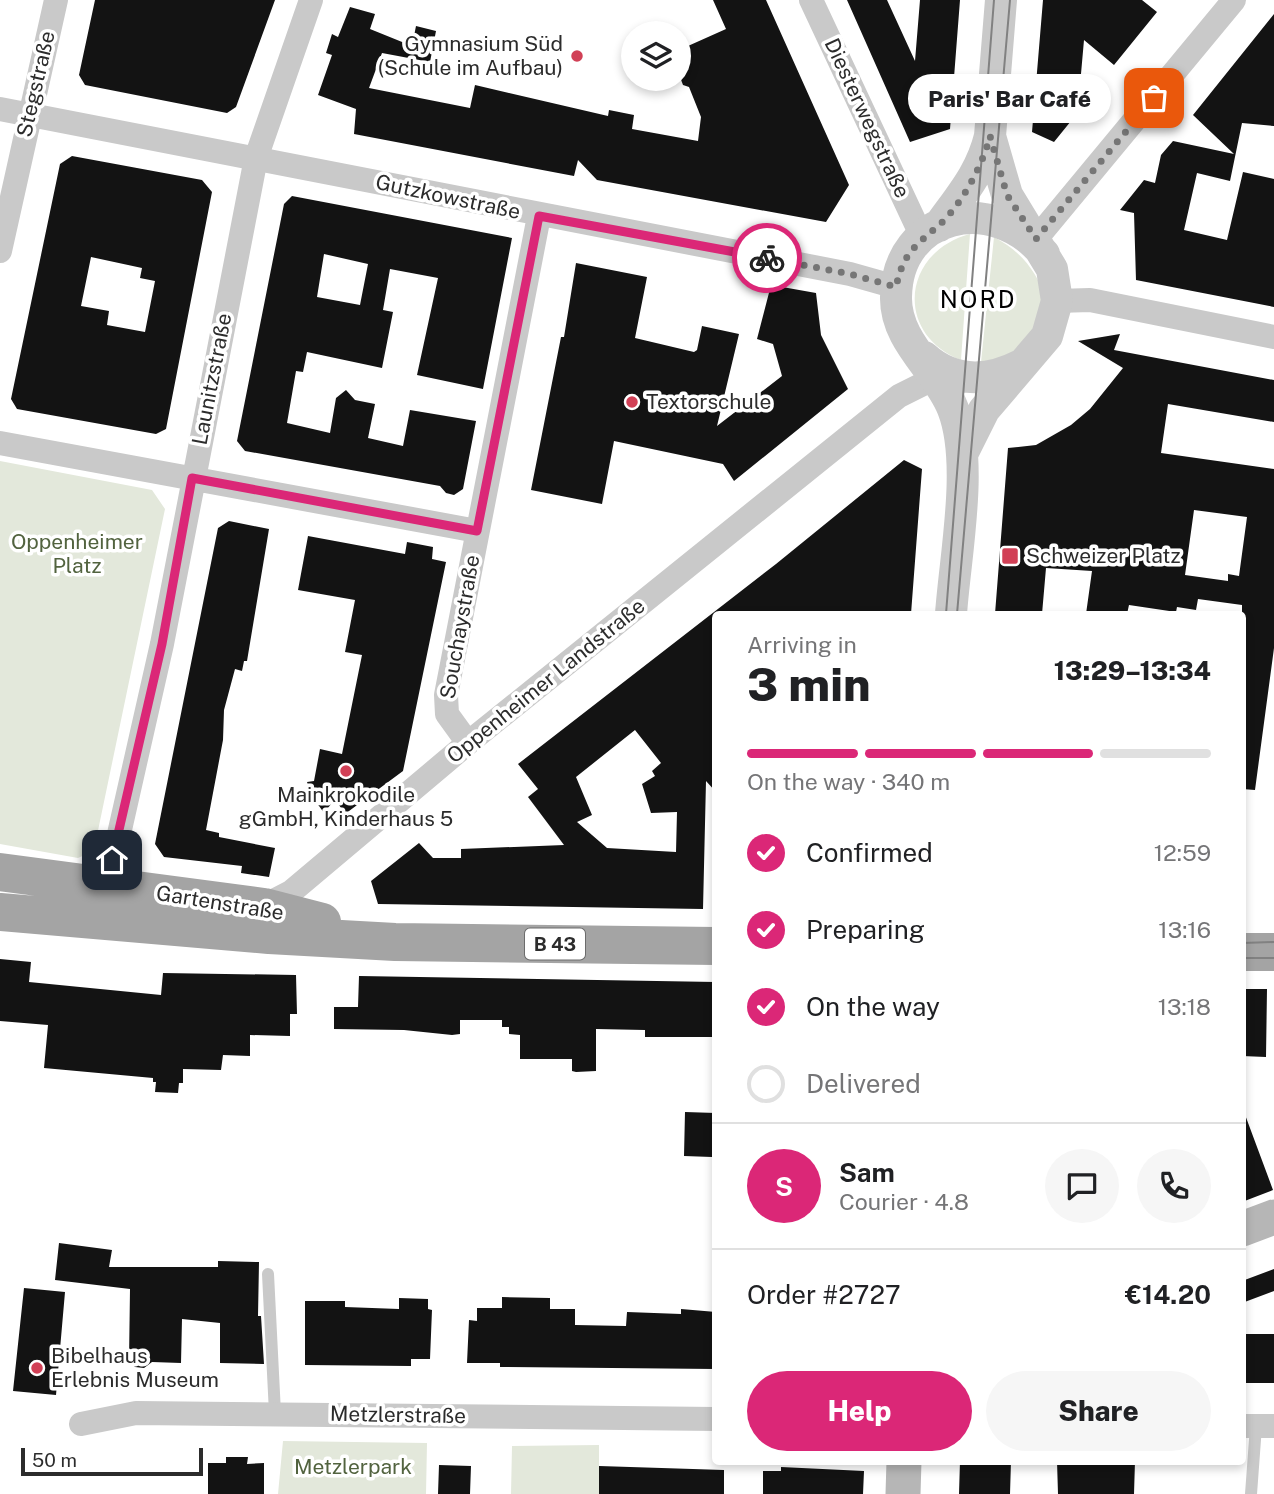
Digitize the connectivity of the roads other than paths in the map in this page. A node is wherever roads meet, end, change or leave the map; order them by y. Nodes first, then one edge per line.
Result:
1 (56, 0) edge
2 (311, 0) edge
3 (811, 0) edge
4 (1001, 0) edge
5 (1234, 0) edge
6 (0, 109) edge
7 (29, 114) junction
8 (990, 136) junction
9 (256, 158) junction
10 (539, 216) junction
11 (930, 232) junction
12 (1040, 246) junction
13 (0, 251) edge
14 (896, 287) junction
15 (1057, 301) junction
16 (1274, 337) edge
17 (915, 348) junction
18 (1022, 364) junction
19 (935, 378) junction
20 (0, 443) edge
21 (964, 450) junction
22 (192, 478) junction
23 (477, 531) junction
24 (951, 611) edge
25 (468, 743) junction
26 (0, 872) edge
27 (40, 878) junction
28 (0, 881) edge
29 (107, 887) junction
30 (264, 907) junction
31 (0, 912) edge
32 (134, 924) junction
33 (395, 942) junction
34 (712, 946) edge
35 (1274, 946) edge
36 (1246, 952) edge
37 (1274, 952) edge
38 (1274, 1217) edge
39 (1246, 1228) edge
40 (268, 1274) dead end
41 (275, 1413) junction
42 (712, 1419) edge
43 (81, 1424) dead end
44 (1257, 1426) edge
45 (904, 1465) edge
46 (903, 1494) edge
47 (1251, 1494) edge

1 - 7 street, Stegstraße
2 - 9 street, Launitzstraße
3 - 11 street, Diesterwegstraße
4 - 8 street
5 - 12 street
6 - 7 street, Gutzkowstraße
7 - 9 street, Gutzkowstraße
7 - 13 street, Stegstraße
8 - 11 street
8 - 12 street
9 - 10 street, Gutzkowstraße
9 - 22 street, Launitzstraße
10 - 14 street, Gutzkowstraße
10 - 23 street, Souchaystraße
11 - 12 street
11 - 14 street
12 - 15 street
14 - 17 street
15 - 16 street
15 - 18 street
17 - 18 street
17 - 19 street
18 - 21 street
19 - 21 street
19 - 25 street, Oppenheimer Landstraße
20 - 22 street
21 - 24 street
22 - 23 street
22 - 29 street, Launitzstraße
23 - 25 street, Souchaystraße
25 - 30 street, Oppenheimer Landstraße
26 - 27 main road, Gartenstraße / B 43
27 - 28 street
27 - 29 main road, Gartenstraße / B 43
29 - 30 main road, Gartenstraße / B 43
30 - 32 street, Oppenheimer Landstraße
30 - 33 main road, Gartenstraße / B 43
31 - 32 main road, Gartenstraße
32 - 33 main road, Gartenstraße
33 - 34 main road, Gartenstraße / B 43
35 - 37 street
36 - 37 main road
38 - 39 main road
40 - 41 lane
41 - 42 street, Metzlerstraße
41 - 43 street, Metzlerstraße
44 - 47 lane
45 - 46 main road

